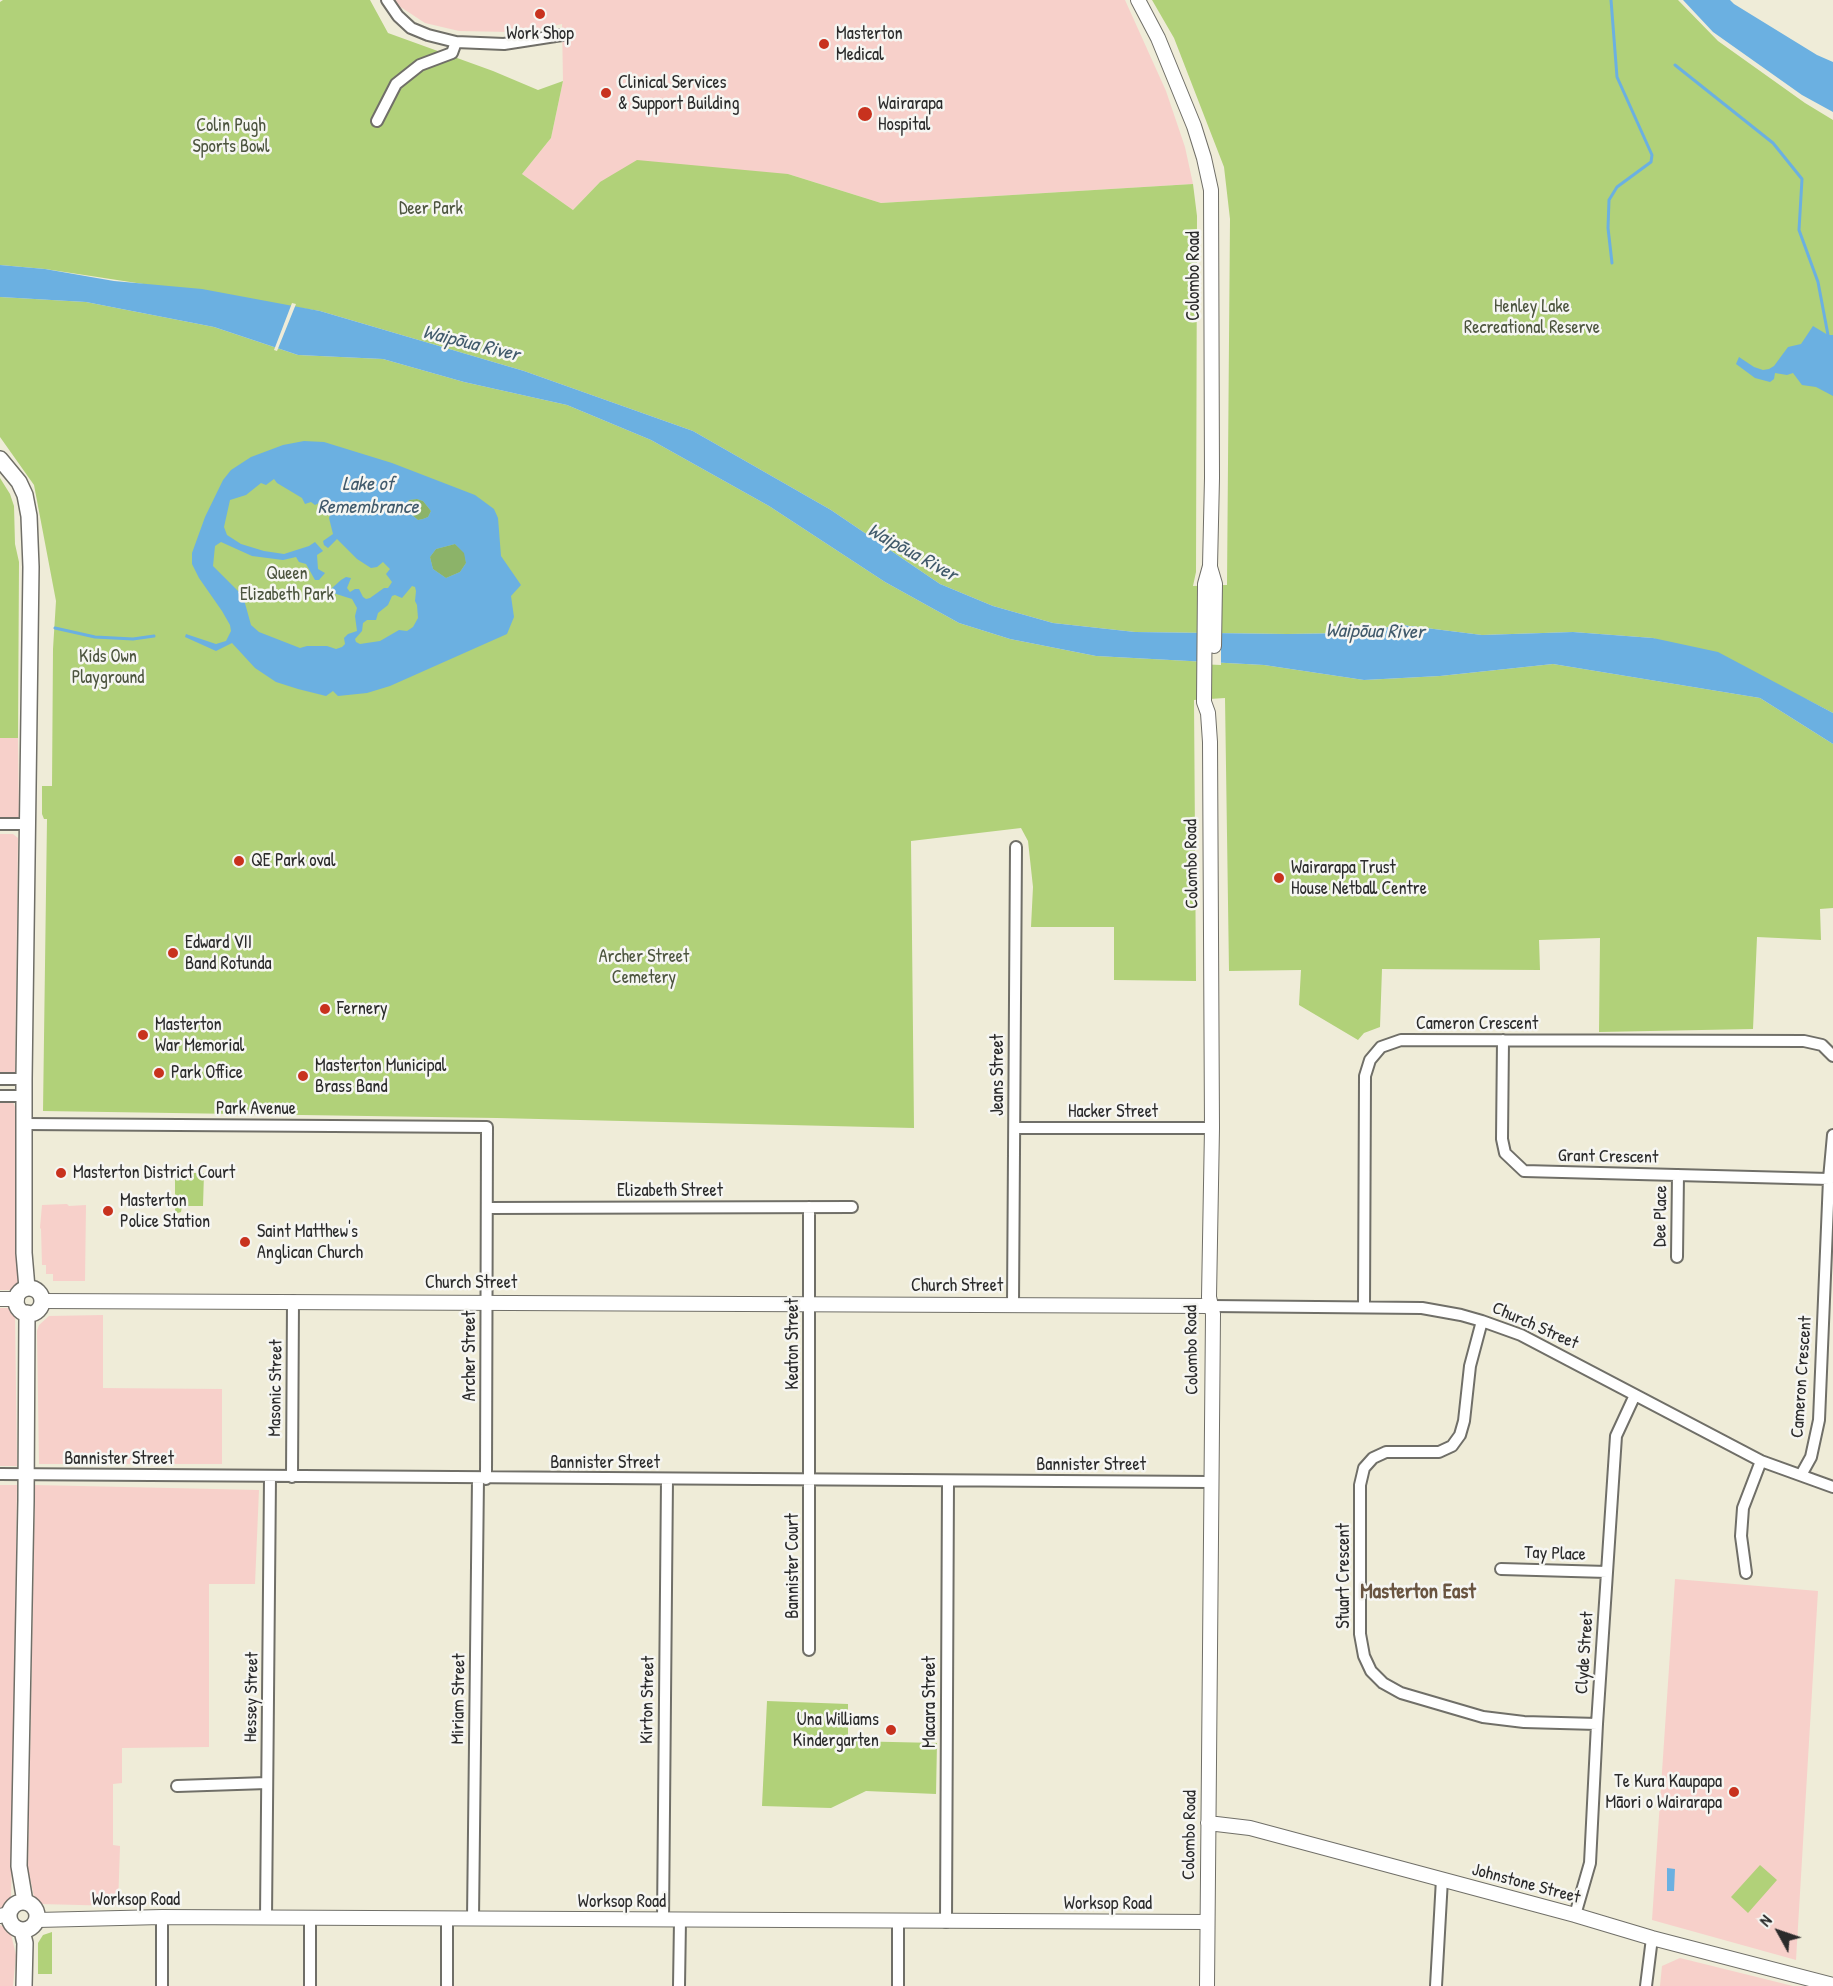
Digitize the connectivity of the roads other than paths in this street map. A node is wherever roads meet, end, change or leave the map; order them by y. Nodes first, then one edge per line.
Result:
1 (387, 0) edge
2 (1138, 0) edge
3 (562, 35) dead end
4 (456, 42) junction
5 (378, 121) dead end
6 (0, 459) edge
7 (0, 824) edge
8 (27, 824) junction
9 (1016, 847) dead end
10 (1503, 1040) junction
11 (1833, 1056) edge
12 (24, 1079) junction
13 (0, 1080) edge
14 (0, 1096) edge
15 (24, 1096) junction
16 (24, 1124) junction
17 (487, 1126) joint
18 (1015, 1128) junction
19 (1212, 1128) junction
20 (1833, 1134) edge
21 (1677, 1175) junction
22 (1829, 1179) junction
23 (809, 1207) junction
24 (852, 1207) dead end
25 (487, 1208) junction
26 (1677, 1257) dead end
27 (22, 1293) junction
28 (0, 1299) edge
29 (42, 1300) junction
30 (293, 1301) junction
31 (487, 1301) junction
32 (810, 1303) junction
33 (1013, 1304) junction
34 (1211, 1306) junction
35 (1364, 1307) junction
36 (27, 1313) junction
37 (1482, 1321) junction
38 (1635, 1395) junction
39 (1761, 1461) junction
40 (0, 1474) edge
41 (26, 1475) junction
42 (1801, 1475) junction
43 (270, 1477) junction
44 (292, 1477) junction
45 (482, 1479) junction
46 (667, 1479) junction
47 (809, 1481) junction
48 (948, 1482) junction
49 (1210, 1482) junction
50 (1833, 1486) edge
51 (1501, 1569) dead end
52 (1607, 1572) junction
53 (1746, 1573) dead end
54 (809, 1650) dead end
55 (1597, 1724) junction
56 (267, 1784) junction
57 (177, 1786) dead end
58 (1208, 1823) junction
59 (1442, 1880) junction
60 (25, 1902) junction
61 (4, 1915) edge
62 (1575, 1916) junction
63 (162, 1917) junction
64 (266, 1918) junction
65 (310, 1918) junction
66 (447, 1919) junction
67 (473, 1919) junction
68 (37, 1920) junction
69 (663, 1920) junction
70 (680, 1920) junction
71 (898, 1921) junction
72 (946, 1922) junction
73 (1207, 1923) junction
74 (22, 1931) junction
75 (1652, 1938) junction
76 (1833, 1985) edge
77 (24, 1986) edge
78 (162, 1986) edge
79 (310, 1986) edge
80 (447, 1986) edge
81 (679, 1986) edge
82 (898, 1986) edge
83 (1207, 1986) edge
84 (1436, 1986) edge
85 (1646, 1986) edge

1 - 4 street
2 - 19 street, Colombo Road
3 - 4 street
4 - 5 street
6 - 8 main road
7 - 8 street
8 - 12 main road
9 - 18 street, Jeans Street
10 - 11 street, Cameron Crescent
10 - 21 street, Grant Crescent
10 - 35 street, Cameron Crescent
12 - 13 street
12 - 15 main road
14 - 15 street
15 - 16 main road
16 - 17 street, Park Avenue
16 - 27 main road
17 - 25 street, Archer Street
18 - 19 street, Hacker Street
18 - 33 street, Jeans Street
19 - 34 street, Colombo Road
20 - 22 street, Cameron Crescent
21 - 22 street, Grant Crescent
21 - 26 street, Dee Place
22 - 42 street, Cameron Crescent
23 - 24 street, Elizabeth Street
23 - 25 street, Elizabeth Street
23 - 32 street, Keaton Street
25 - 31 street, Archer Street
27 - 28 street
27 - 29 main road
27 - 36 main road
29 - 30 street, Church Street
29 - 36 main road
30 - 31 street, Church Street
30 - 44 street, Masonic Street
31 - 32 street, Church Street
31 - 45 street, Archer Street
32 - 33 street, Church Street
32 - 47 street, Keaton Street
33 - 34 street, Church Street
34 - 35 street, Church Street
34 - 49 street, Colombo Road
35 - 37 street, Church Street
36 - 41 main road
37 - 38 street, Church Street
37 - 55 street, Stuart Crescent
38 - 39 street, Church Street
38 - 52 street, Clyde Street
39 - 42 street, Church Street
39 - 53 street
40 - 41 street, Bannister Street
41 - 43 street, Bannister Street
41 - 60 main road
42 - 50 street, Church Street
43 - 44 street, Bannister Street
43 - 56 street, Hessey Street
44 - 45 street, Bannister Street
45 - 46 street, Bannister Street
45 - 67 street, Miriam Street
46 - 47 street, Bannister Street
46 - 69 street, Kirton Street
47 - 48 street, Bannister Street
47 - 54 street, Bannister Court
48 - 49 street, Bannister Street
48 - 72 street, Macara Street
49 - 58 street, Colombo Road
51 - 52 street, Tay Place
52 - 55 street, Clyde Street
55 - 62 street, Clyde Street
56 - 57 street
56 - 64 street, Hessey Street
58 - 59 street, Johnstone Street
58 - 73 street, Colombo Road
59 - 62 street, Johnstone Street
59 - 84 street
60 - 61 main road
60 - 68 main road
61 - 74 main road
62 - 75 street, Johnstone Street
63 - 64 street, Worksop Road
63 - 68 street, Worksop Road
63 - 78 street
64 - 65 street, Worksop Road
65 - 66 street, Worksop Road
65 - 79 street
66 - 67 street, Worksop Road
66 - 80 street
67 - 69 street, Worksop Road
68 - 74 main road
69 - 70 street, Worksop Road
70 - 71 street, Worksop Road
70 - 81 street
71 - 72 street, Worksop Road
71 - 82 street
72 - 73 street, Worksop Road
73 - 83 street, Colombo Road
74 - 77 main road
75 - 76 street, Johnstone Street
75 - 85 street

